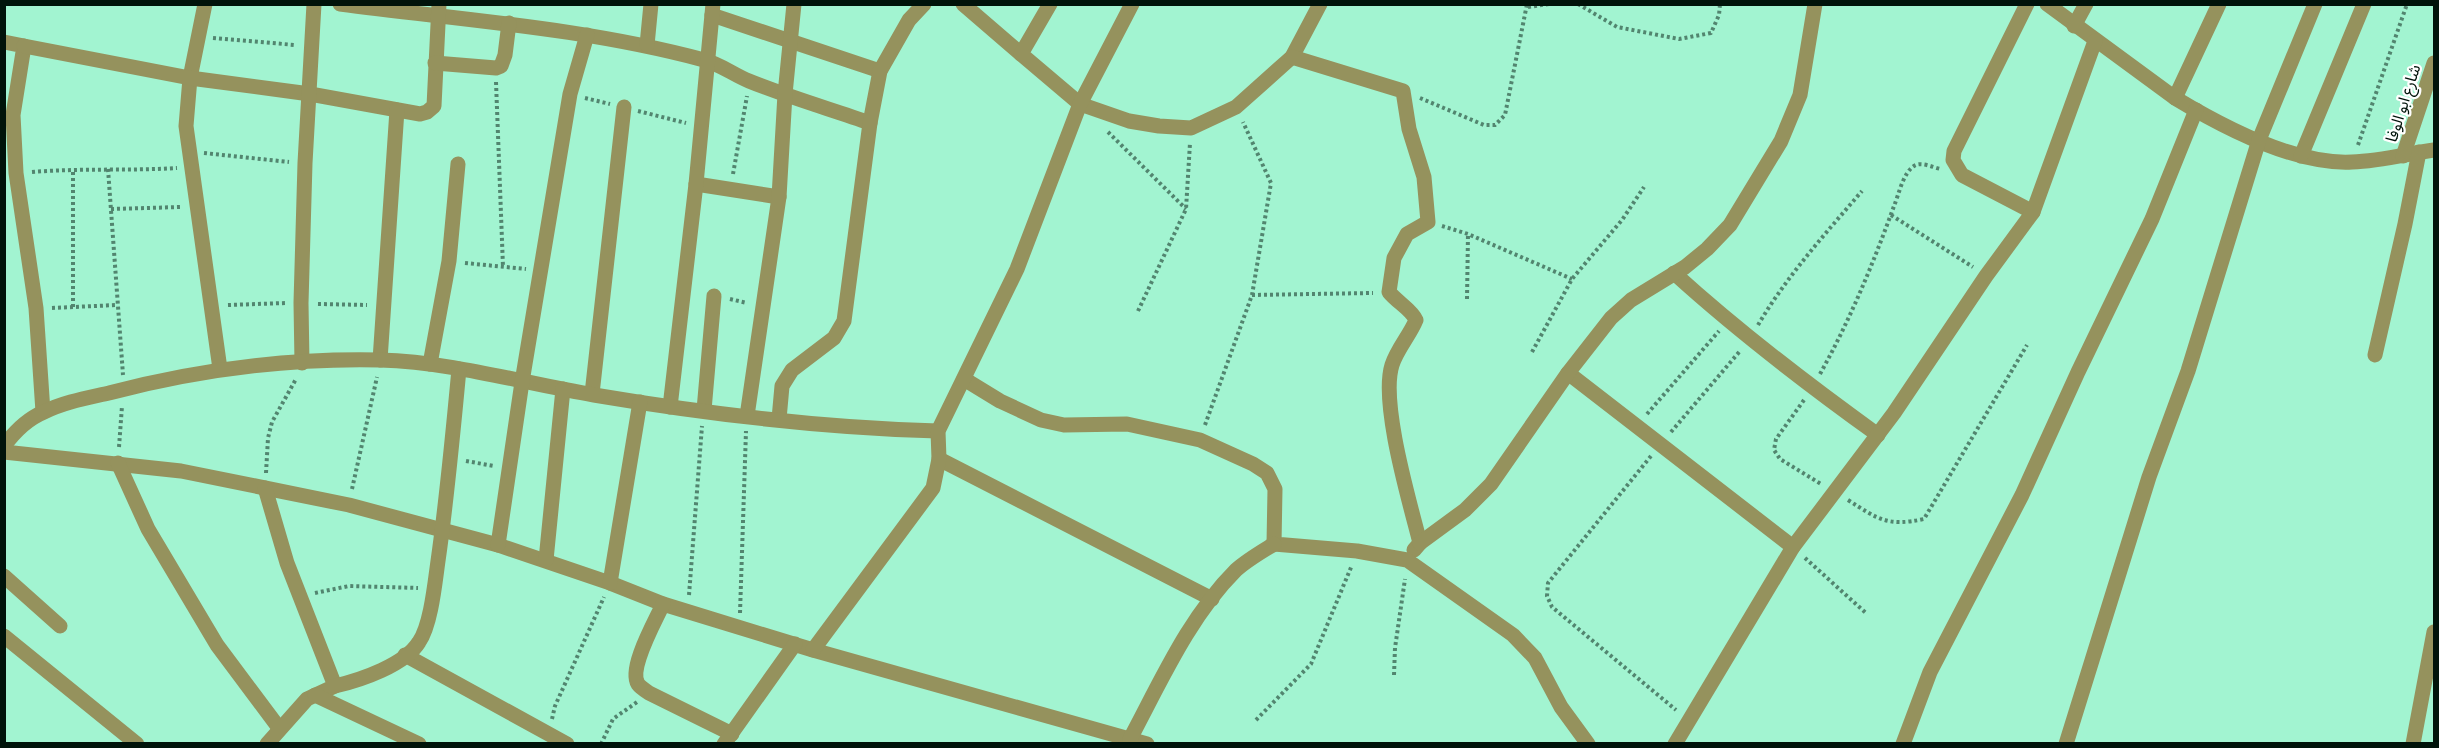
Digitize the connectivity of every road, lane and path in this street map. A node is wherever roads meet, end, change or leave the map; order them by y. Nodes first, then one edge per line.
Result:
1 (205, 4) edge
2 (314, 4) edge
3 (340, 4) edge
4 (651, 4) edge
5 (794, 4) edge
6 (924, 4) edge
7 (963, 4) edge
8 (1050, 4) edge
9 (1132, 4) edge
10 (1320, 4) edge
11 (1549, 4) edge
12 (1578, 4) edge
13 (1720, 4) edge
14 (1815, 4) edge
15 (2027, 4) edge
16 (2047, 4) edge
17 (2086, 4) edge
18 (2219, 4) edge
19 (2315, 4) edge
20 (2364, 4) edge
21 (2407, 4) edge
22 (1527, 6) edge
23 (712, 10) edge
24 (439, 11) edge
25 (509, 23) junction
26 (2074, 26) junction
27 (587, 35) junction
28 (199, 37) junction
29 (2095, 41) junction
30 (4, 42) edge
31 (790, 42) junction
32 (647, 45) junction
33 (24, 46) junction
34 (311, 46) junction
35 (1021, 54) junction
36 (1292, 57) junction
37 (708, 61) junction
38 (435, 63) junction
39 (2434, 63) edge
40 (496, 68) junction
41 (880, 71) junction
42 (190, 78) junction
43 (748, 81) junction
44 (1403, 91) junction
45 (310, 94) junction
46 (570, 94) junction
47 (785, 94) junction
48 (2175, 98) junction
49 (1080, 104) junction
50 (624, 107) junction
51 (1236, 107) junction
52 (398, 110) junction
53 (2196, 110) junction
54 (870, 123) junction
55 (701, 128) junction
56 (1104, 128) dead end
57 (1191, 128) junction
58 (2259, 140) junction
59 (2427, 151) edge
60 (2301, 156) junction
61 (2403, 156) junction
62 (190, 160) junction
63 (2352, 162) junction
64 (305, 163) junction
65 (458, 164) dead end
66 (73, 169) junction
67 (108, 169) junction
68 (16, 173) junction
69 (1962, 175) junction
70 (696, 184) junction
71 (1644, 187) dead end
72 (730, 190) junction
73 (1862, 191) dead end
74 (779, 196) junction
75 (196, 207) junction
76 (111, 209) junction
77 (1186, 209) junction
78 (2033, 212) junction
79 (1891, 215) junction
80 (1428, 222) junction
81 (1468, 234) junction
82 (449, 261) junction
83 (1674, 273) junction
84 (1986, 276) junction
85 (1572, 279) junction
86 (1389, 292) junction
87 (1252, 295) junction
88 (714, 296) joint
89 (1467, 299) dead end
90 (301, 303) junction
91 (117, 304) junction
92 (210, 305) junction
93 (383, 306) junction
94 (764, 306) junction
95 (73, 307) junction
96 (36, 308) junction
97 (1138, 311) dead end
98 (1727, 322) junction
99 (1750, 339) junction
100 (2027, 345) dead end
101 (1532, 352) dead end
102 (2375, 355) dead end
103 (380, 360) junction
104 (302, 363) junction
105 (430, 364) junction
106 (220, 369) junction
107 (459, 369) junction
108 (1568, 373) junction
109 (964, 379) junction
110 (522, 382) junction
111 (1812, 388) junction
112 (124, 389) junction
113 (563, 389) junction
114 (592, 394) junction
115 (640, 402) junction
116 (670, 407) junction
117 (704, 410) junction
118 (43, 412) junction
119 (747, 416) junction
120 (779, 419) junction
121 (1637, 426) junction
122 (938, 431) junction
123 (1878, 435) junction
124 (1200, 440) junction
125 (1661, 444) junction
126 (4, 446) edge
127 (4, 452) edge
128 (451, 458) junction
129 (939, 459) junction
130 (118, 463) junction
131 (509, 469) junction
132 (265, 488) junction
133 (1835, 492) junction
134 (349, 505) junction
135 (442, 530) junction
136 (1420, 543) junction
137 (1274, 544) junction
138 (498, 545) junction
139 (1793, 548) junction
140 (1357, 551) junction
141 (546, 560) junction
142 (1407, 560) junction
143 (4, 576) edge
144 (610, 583) junction
145 (434, 589) junction
146 (300, 596) junction
147 (1212, 599) junction
148 (663, 604) junction
149 (687, 612) junction
150 (1867, 614) dead end
151 (60, 626) dead end
152 (740, 626) junction
153 (2434, 632) edge
154 (4, 636) edge
155 (795, 644) junction
156 (813, 650) junction
157 (405, 655) junction
158 (1394, 675) dead end
159 (335, 686) junction
160 (649, 693) junction
161 (315, 695) junction
162 (1256, 720) dead end
163 (1689, 721) junction
164 (279, 728) junction
165 (549, 734) junction
166 (728, 739) edge
167 (1130, 739) junction
168 (137, 744) edge
169 (267, 744) edge
170 (419, 744) edge
171 (567, 744) edge
172 (601, 744) edge
173 (1148, 744) edge
174 (1588, 744) edge
175 (1675, 744) edge
176 (1903, 744) edge
177 (2066, 744) edge
178 (2413, 744) edge

1 - 28 street
2 - 34 street
3 - 24 street
4 - 32 street
5 - 31 street
6 - 41 street
7 - 35 street
8 - 35 street
9 - 49 street
10 - 36 street
11 - 22 path
12 - 13 path
14 - 83 street
15 - 69 street
16 - 26 street
17 - 26 street
18 - 48 street
19 - 58 street
20 - 60 street
21 - 63 path
22 - 44 path
23 - 31 street
23 - 37 street
24 - 25 street
24 - 38 street
25 - 27 street
25 - 40 street
26 - 29 street
27 - 32 street
27 - 46 street
28 - 34 path
28 - 42 street
29 - 48 street
29 - 78 street
30 - 33 street
31 - 41 street
31 - 47 street
32 - 37 street
33 - 42 street
33 - 68 street
34 - 45 street
35 - 49 street
36 - 44 street
36 - 51 street
37 - 43 street
37 - 55 street
38 - 40 street
38 - 52 street
39 - 61 street, شارع ابو الوفا
40 - 82 path
41 - 54 street
42 - 45 street
42 - 62 street
43 - 47 street
43 - 72 path
44 - 80 street
45 - 52 street
45 - 64 street
46 - 50 path
46 - 110 street
47 - 54 street
47 - 74 street
48 - 53 street
49 - 57 street
49 - 109 street
50 - 55 path
50 - 114 street
51 - 57 street
51 - 87 path
52 - 93 street
53 - 58 street
53 - 176 street
54 - 120 street
55 - 70 street
56 - 77 path
57 - 77 path
58 - 60 street
58 - 177 street
59 - 61 street
59 - 102 street
60 - 63 street
61 - 63 street
62 - 64 path
62 - 67 path
62 - 75 street
64 - 90 street
65 - 82 street
66 - 67 path
66 - 68 path
66 - 95 path
67 - 76 path
68 - 96 street
69 - 78 street
69 - 79 path
70 - 72 street
70 - 116 street
71 - 85 path
72 - 74 street
73 - 99 path
74 - 94 street
75 - 76 path
75 - 92 street
76 - 91 path
77 - 97 path
78 - 84 street
79 - 84 path
79 - 111 path
80 - 81 path
80 - 86 street
81 - 85 path
81 - 89 path
82 - 105 street
83 - 98 street
83 - 108 street
84 - 123 street
85 - 101 path
86 - 87 path
86 - 136 street
87 - 124 path
88 - 94 path
88 - 117 street
90 - 92 path
90 - 93 path
90 - 104 street
91 - 95 path
91 - 112 path
92 - 106 street
93 - 103 street
94 - 119 street
95 - 96 path
96 - 118 street
98 - 99 street
98 - 121 path
99 - 111 street
99 - 125 path
100 - 133 path
103 - 104 street
103 - 105 street
103 - 134 path
104 - 106 street
104 - 132 path
105 - 107 street
106 - 112 street
107 - 110 street
107 - 128 street
108 - 121 street
108 - 136 street
109 - 122 street
109 - 124 street
110 - 113 street
110 - 131 street
111 - 123 street
111 - 133 path
112 - 118 street
112 - 130 path
113 - 114 street
113 - 141 street
114 - 115 street
115 - 116 street
115 - 144 street
116 - 117 street
117 - 119 street
117 - 149 path
118 - 126 street
119 - 120 street
119 - 152 path
120 - 122 street
121 - 125 street
122 - 129 street
123 - 133 street
124 - 137 street
125 - 139 street
125 - 163 path
127 - 130 street
128 - 131 path
128 - 135 street
129 - 147 street
129 - 156 street
130 - 132 street
130 - 164 street
131 - 138 street
132 - 134 street
132 - 146 street
133 - 139 street
134 - 135 street
135 - 138 street
135 - 145 street
136 - 142 street
137 - 140 street
137 - 147 street
138 - 141 street
139 - 150 path
139 - 163 street
140 - 142 street
140 - 162 path
141 - 144 street
142 - 158 path
142 - 174 street
143 - 151 street
144 - 148 street
144 - 165 path
145 - 146 path
145 - 157 street
146 - 159 street
147 - 167 street
148 - 149 street
148 - 160 street
149 - 152 street
152 - 155 street
153 - 178 street
154 - 168 street
155 - 156 street
155 - 166 street
156 - 167 street
157 - 159 street
157 - 165 street
159 - 161 street
160 - 166 street
160 - 172 path
161 - 164 street
161 - 170 street
163 - 175 street
164 - 169 street
165 - 171 street
167 - 173 street

